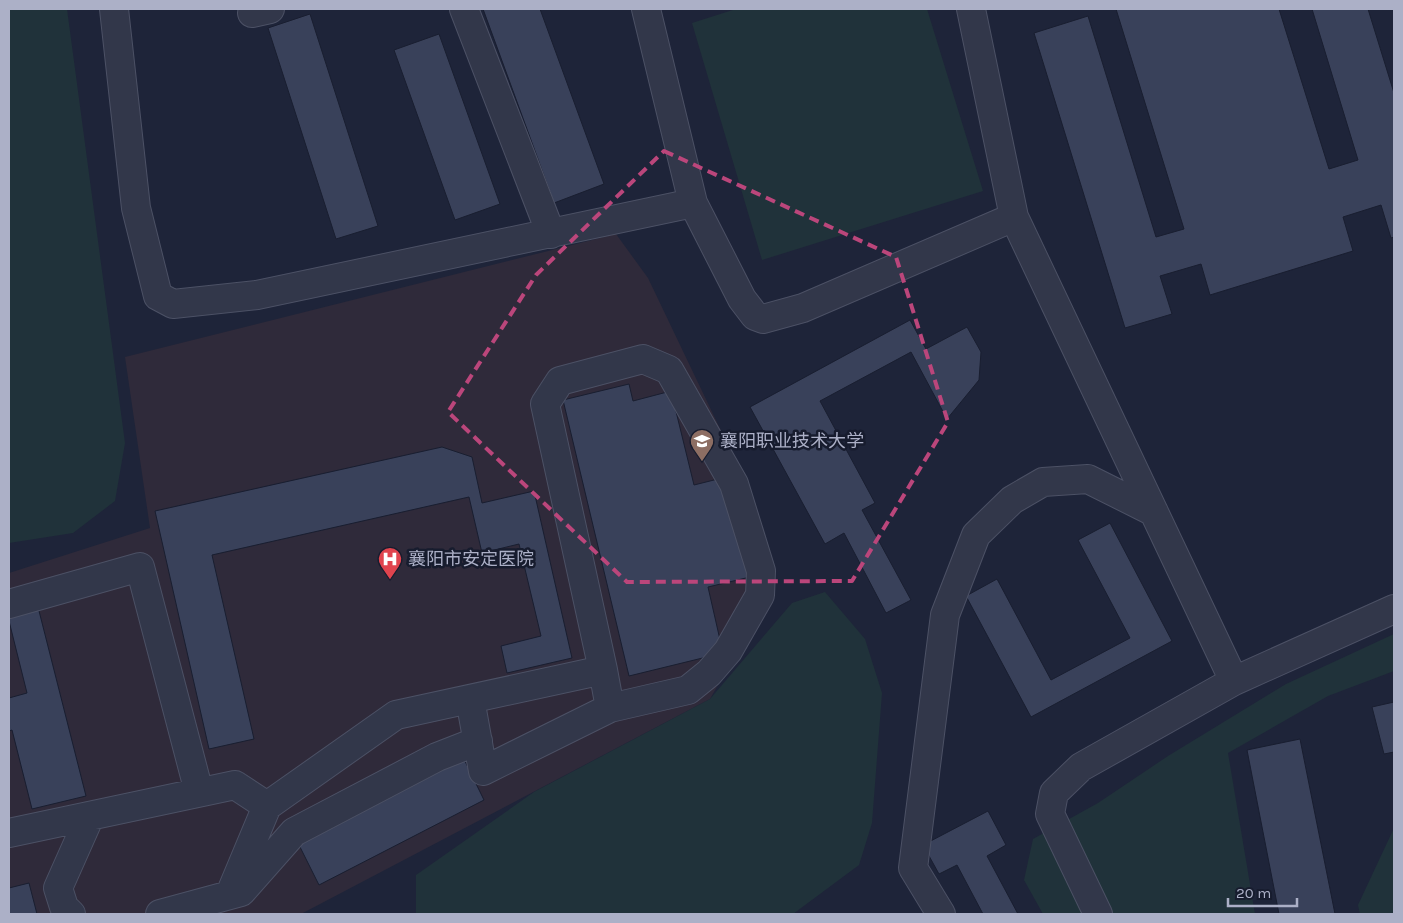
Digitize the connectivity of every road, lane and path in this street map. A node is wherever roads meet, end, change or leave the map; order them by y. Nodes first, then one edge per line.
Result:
1 (114, 9) edge
2 (464, 9) edge
3 (646, 9) edge
4 (971, 9) edge
5 (693, 203) junction
6 (1014, 217) junction
7 (551, 234) junction
8 (1154, 512) junction
9 (9, 604) edge
10 (1394, 609) edge
11 (603, 670) junction
12 (1234, 681) junction
13 (470, 698) junction
14 (610, 708) junction
15 (478, 741) junction
16 (199, 792) junction
17 (267, 806) junction
18 (90, 816) junction
19 (9, 833) edge
20 (229, 895) junction
21 (71, 914) edge
22 (160, 914) edge
23 (941, 914) edge
24 (1098, 914) edge

1 - 7 lane
2 - 7 lane
3 - 5 lane
4 - 6 lane
5 - 6 lane
5 - 7 lane
6 - 8 lane
8 - 12 lane
8 - 23 lane
9 - 16 lane
10 - 12 lane
11 - 13 lane
11 - 14 lane
11 - 14 lane
12 - 24 lane
13 - 15 lane
13 - 17 lane
14 - 15 lane
15 - 20 lane
16 - 17 lane
16 - 18 lane
17 - 20 lane
18 - 19 lane
18 - 21 lane
20 - 22 lane

